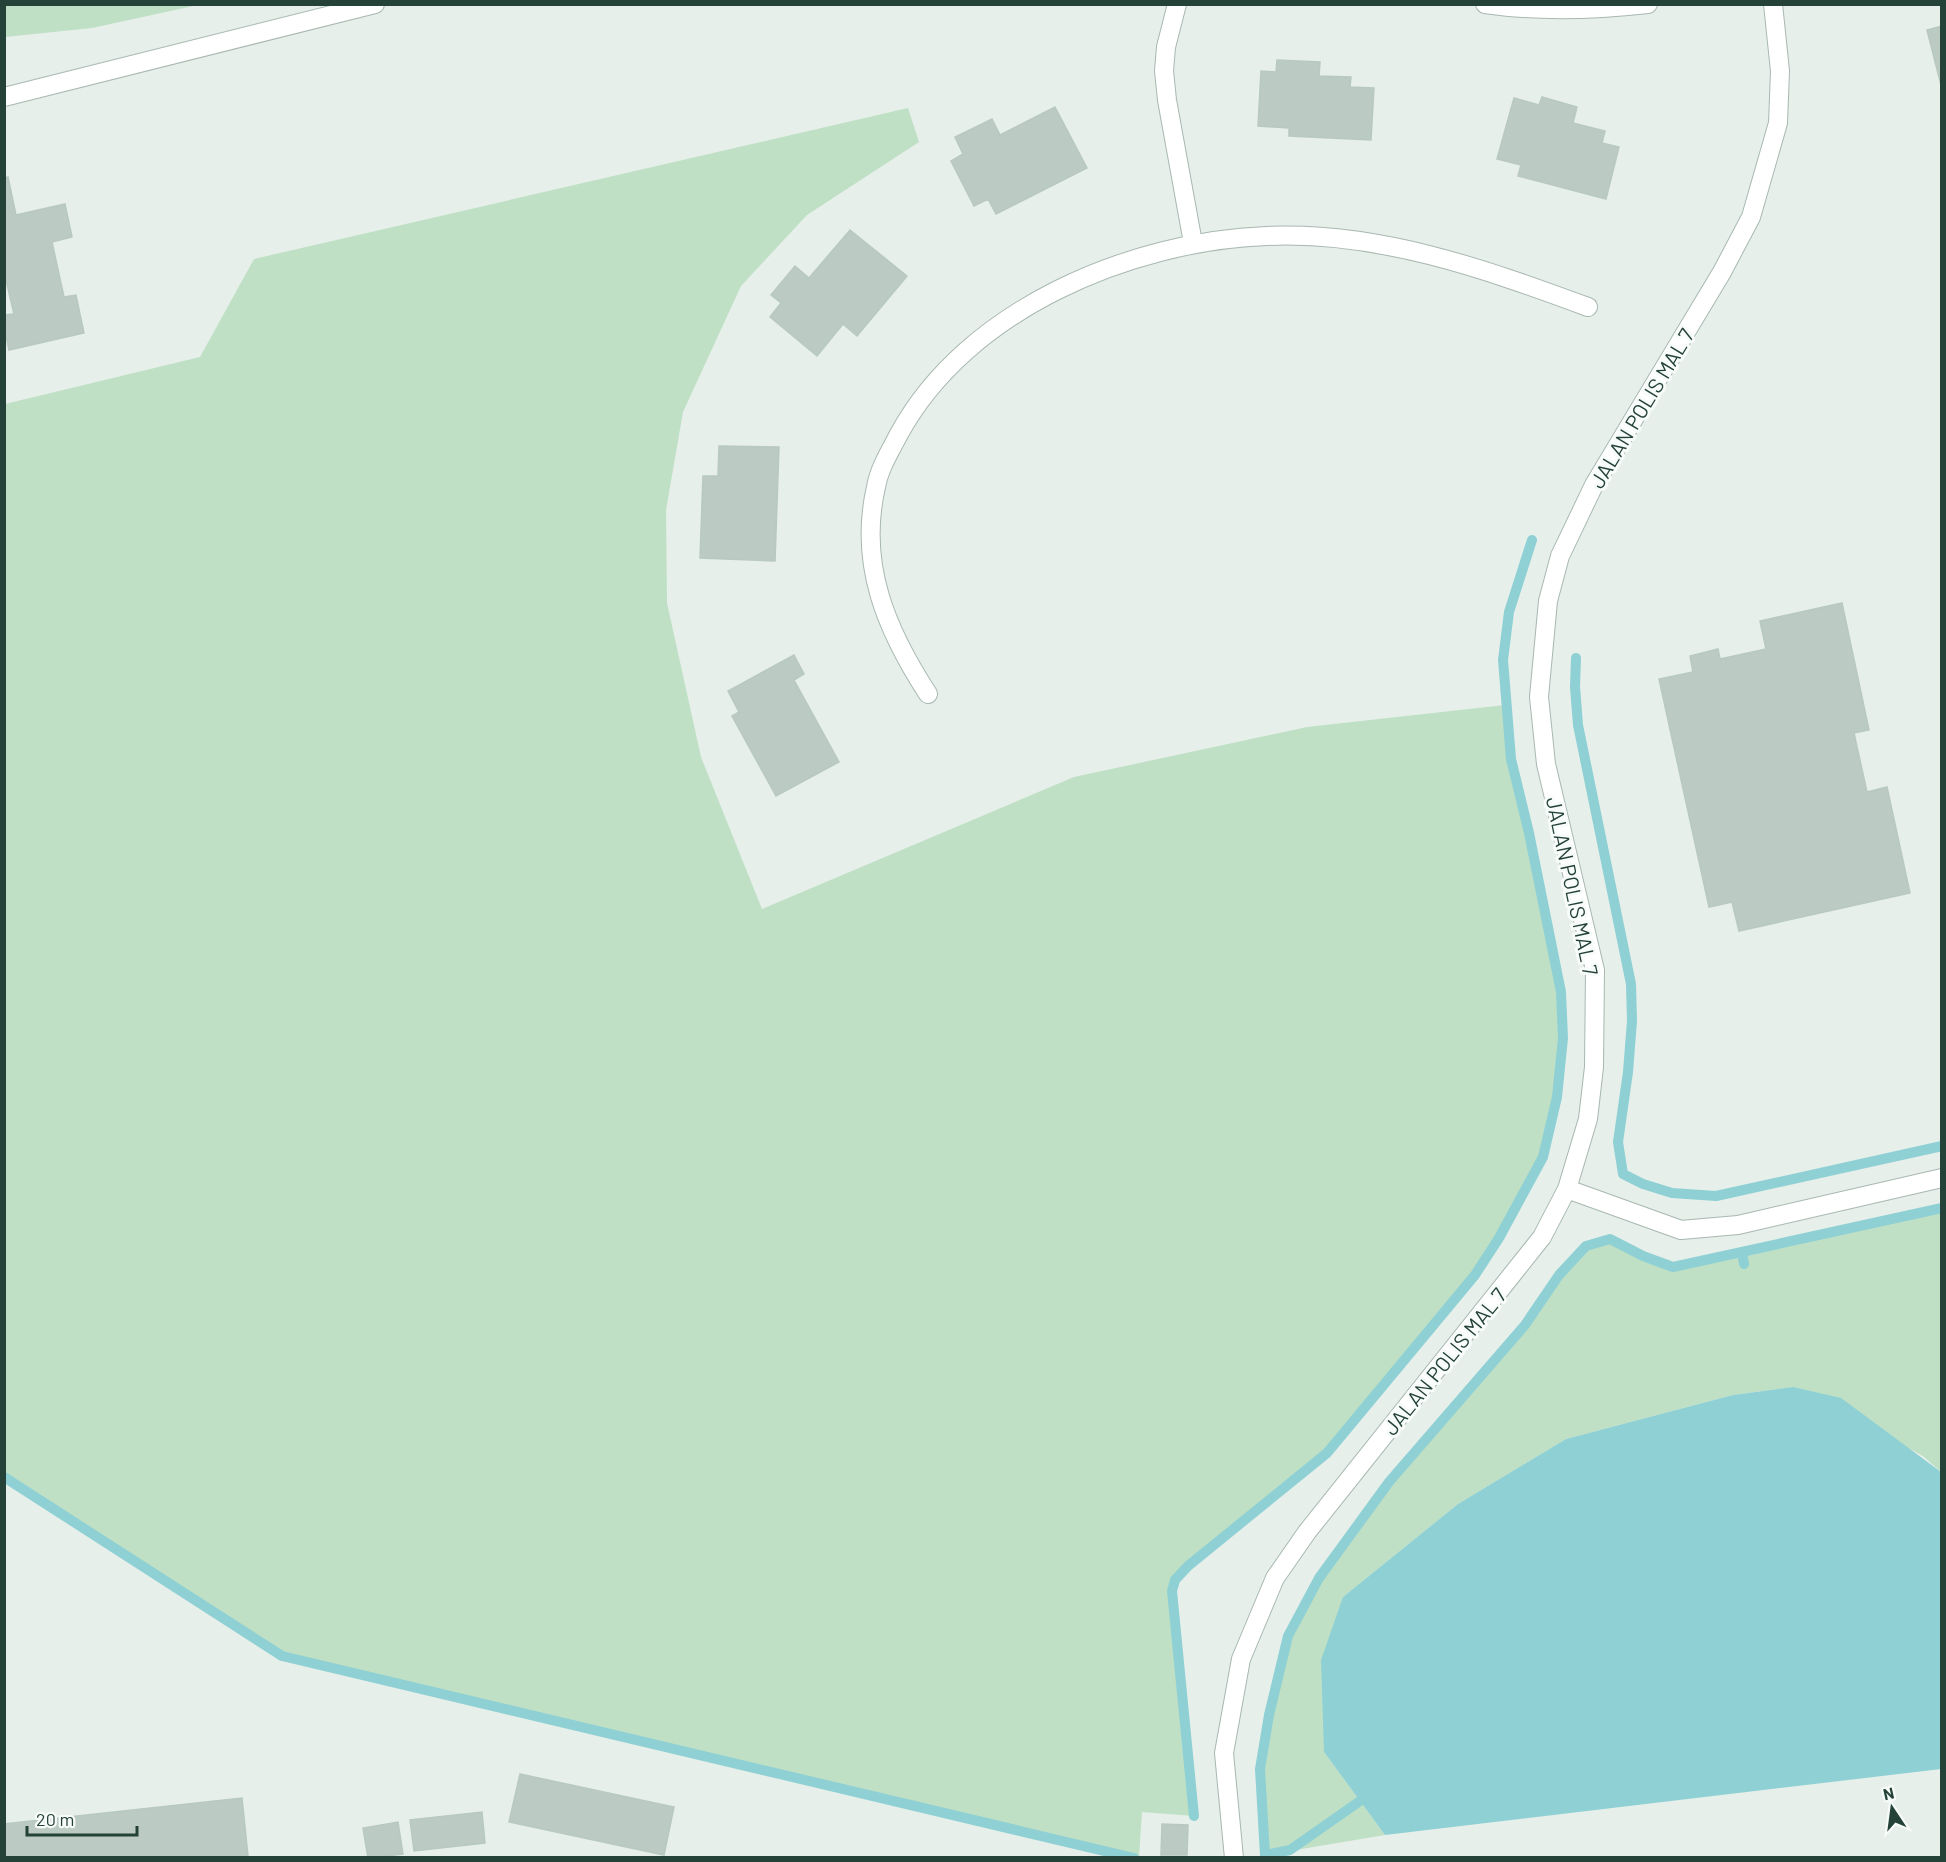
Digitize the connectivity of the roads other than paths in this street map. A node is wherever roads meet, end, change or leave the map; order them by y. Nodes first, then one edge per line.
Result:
1 (375, 4) edge
2 (1177, 4) edge
3 (1485, 4) edge
4 (1648, 4) edge
5 (1773, 4) edge
6 (4, 97) edge
7 (1193, 243) junction
8 (1588, 307) dead end
9 (928, 694) dead end
10 (1941, 1178) edge
11 (1567, 1189) junction
12 (1234, 1857) edge

1 - 6 street
2 - 7 street
3 - 4 street
5 - 11 street, JALAN POLIS MAL 7
7 - 8 street
7 - 9 street
10 - 11 street
11 - 12 street, JALAN POLIS MAL 7

